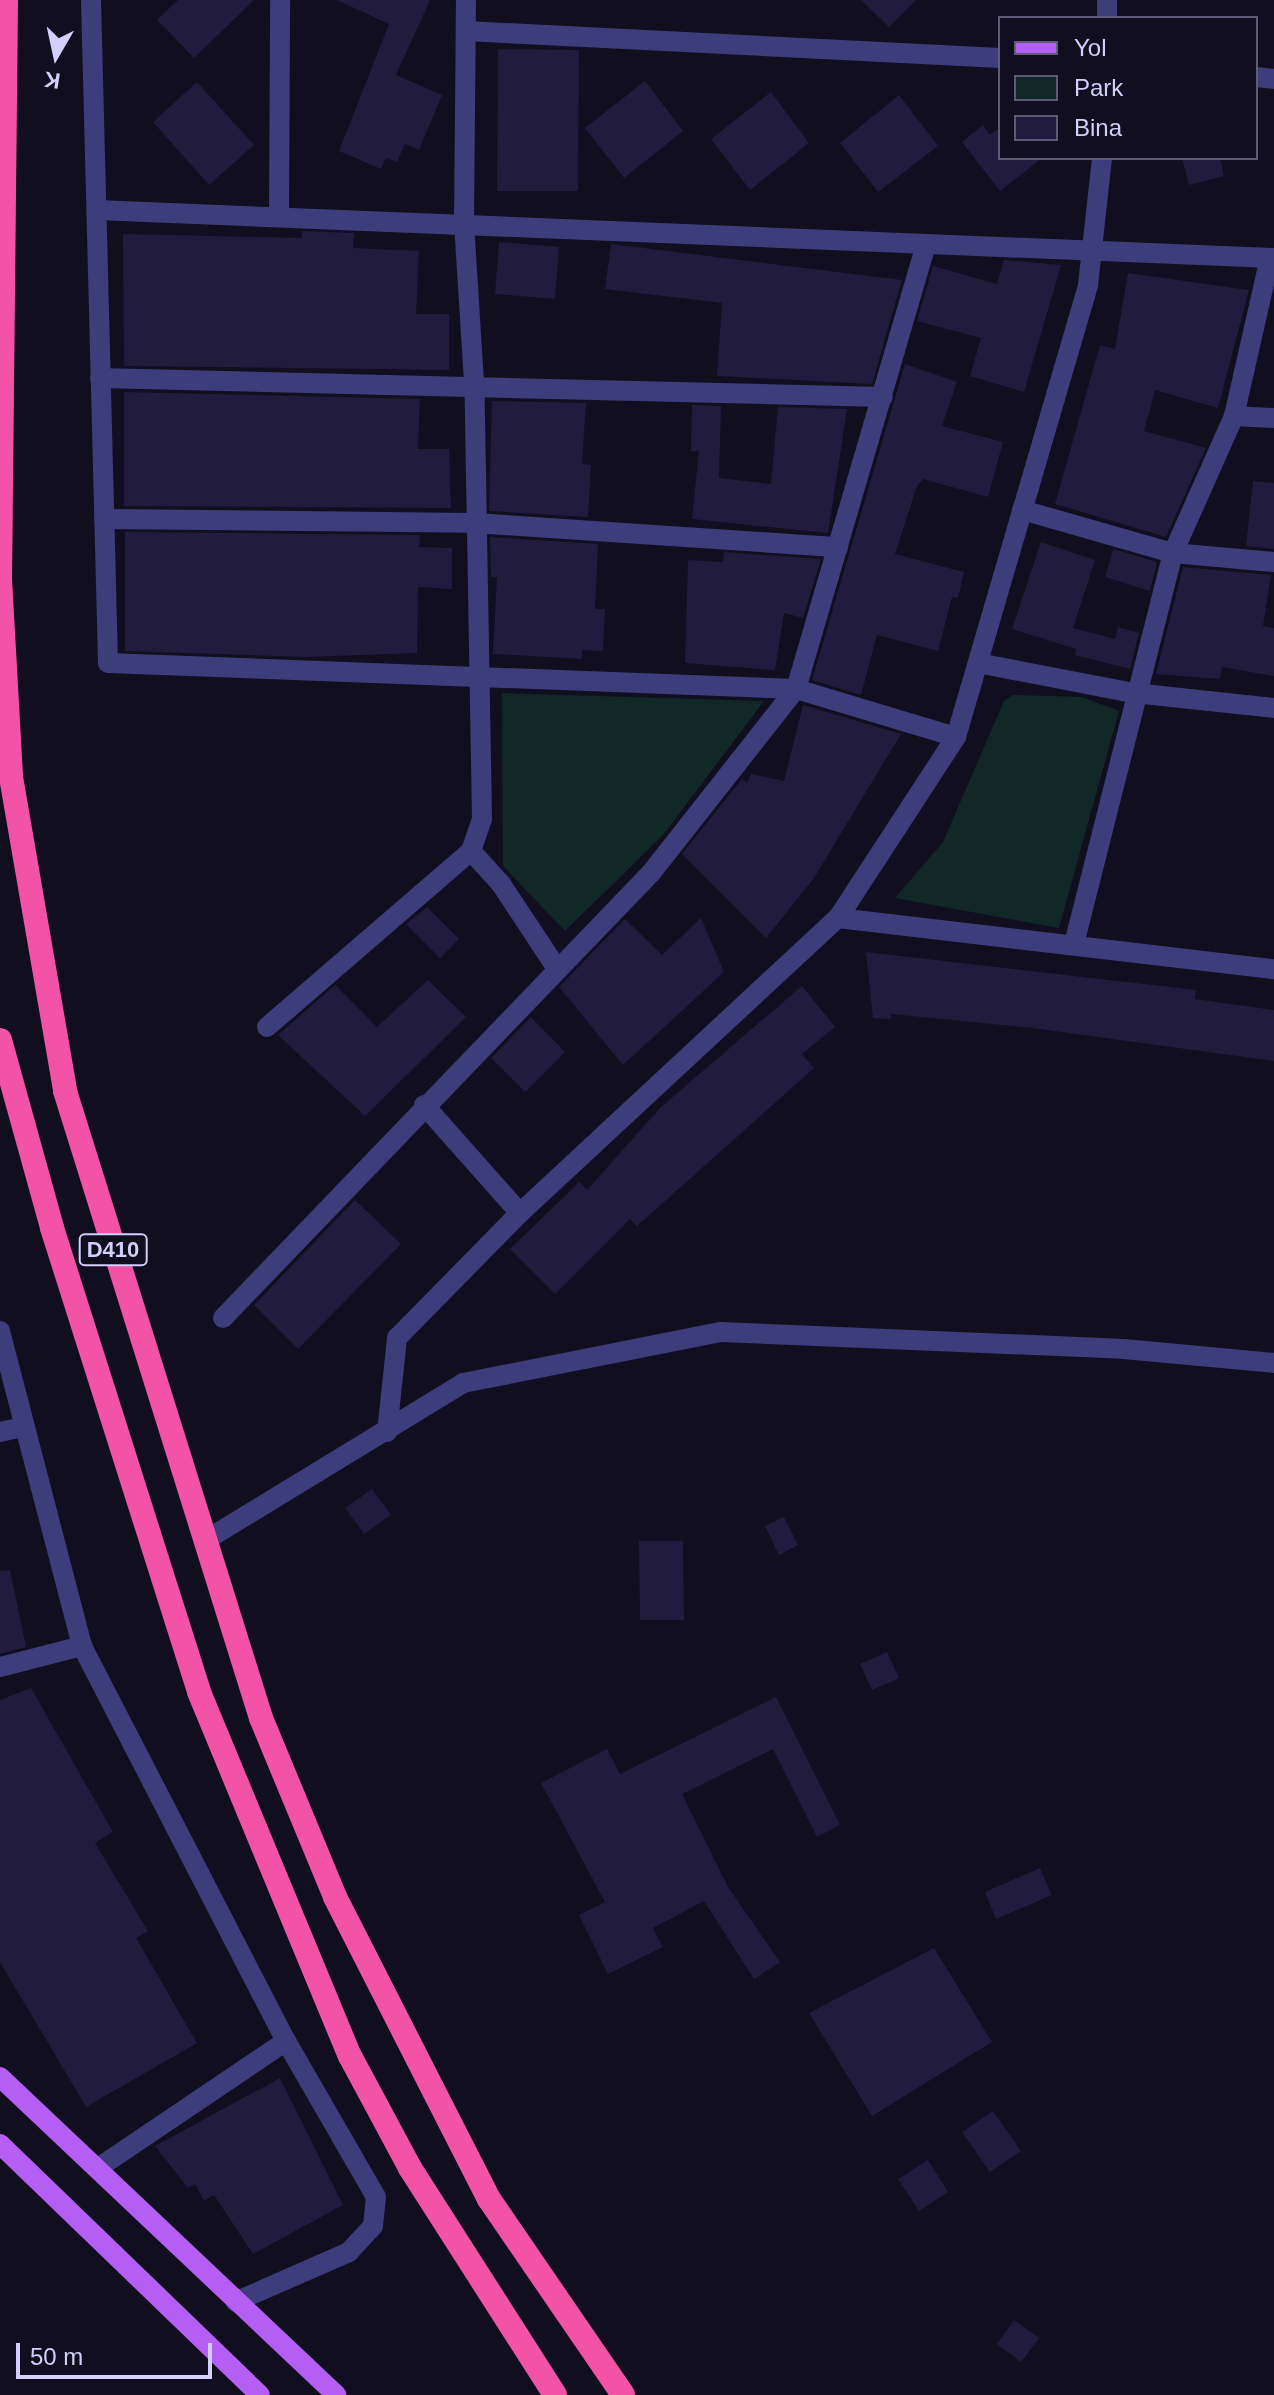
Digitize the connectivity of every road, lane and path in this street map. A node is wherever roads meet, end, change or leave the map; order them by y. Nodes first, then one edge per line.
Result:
1 (6, 0) edge
2 (91, 0) edge
3 (280, 0) edge
4 (466, 0) edge
5 (466, 31) junction
6 (998, 58) edge
7 (1102, 160) edge
8 (97, 210) junction
9 (279, 217) junction
10 (464, 224) junction
11 (926, 245) junction
12 (1093, 249) junction
13 (1272, 258) edge
14 (100, 378) junction
15 (474, 382) junction
16 (883, 397) junction
17 (1234, 416) junction
18 (1274, 418) edge
19 (1022, 510) junction
20 (104, 519) junction
21 (474, 523) junction
22 (838, 547) junction
23 (1173, 553) junction
24 (1274, 562) edge
25 (978, 663) junction
26 (481, 675) junction
27 (796, 689) junction
28 (1134, 693) junction
29 (1274, 708) edge
30 (956, 737) junction
31 (471, 851) junction
32 (838, 918) junction
33 (1074, 944) junction
34 (1274, 969) edge
35 (558, 970) junction
36 (267, 1027) dead end
37 (0, 1040) edge
38 (7, 1093) edge
39 (424, 1105) junction
40 (520, 1213) junction
41 (223, 1318) dead end
42 (0, 1331) edge
43 (1274, 1363) edge
44 (24, 1427) junction
45 (0, 1432) edge
46 (387, 1432) junction
47 (206, 1540) junction
48 (82, 1646) junction
49 (0, 1667) edge
50 (286, 2041) junction
51 (0, 2077) edge
52 (0, 2144) edge
53 (98, 2168) junction
54 (235, 2302) junction
55 (260, 2395) edge
56 (336, 2395) edge
57 (552, 2395) edge
58 (623, 2395) edge

1 - 47 highway, D410
2 - 8 street
3 - 9 street
4 - 5 street
5 - 6 street
5 - 10 street
7 - 12 street
8 - 9 street
8 - 14 street
9 - 10 street
10 - 11 street
10 - 15 street
11 - 12 street
11 - 16 street
12 - 13 street
12 - 19 street
13 - 17 street
14 - 15 street
14 - 20 street
15 - 16 street
15 - 21 street
16 - 22 street
17 - 18 street
17 - 23 street
19 - 23 street
19 - 25 street
20 - 21 street
20 - 26 street
21 - 22 street
21 - 26 street
22 - 27 street
23 - 24 street
23 - 28 street
25 - 28 street
25 - 30 street
26 - 27 street
26 - 31 street
27 - 30 street
27 - 35 street
28 - 29 street
28 - 33 street
30 - 32 street
31 - 35 street
31 - 36 street
32 - 33 street
32 - 40 street
33 - 34 street
35 - 39 street
37 - 38 highway, D410
38 - 57 highway, D410
39 - 40 street
39 - 41 street
40 - 46 street
42 - 44 street
43 - 46 street
44 - 45 street
44 - 48 street
46 - 47 street
47 - 58 highway, D410
48 - 49 street
48 - 50 street
50 - 53 street
50 - 54 street
51 - 53 main road
52 - 55 main road
53 - 54 main road
54 - 56 main road

